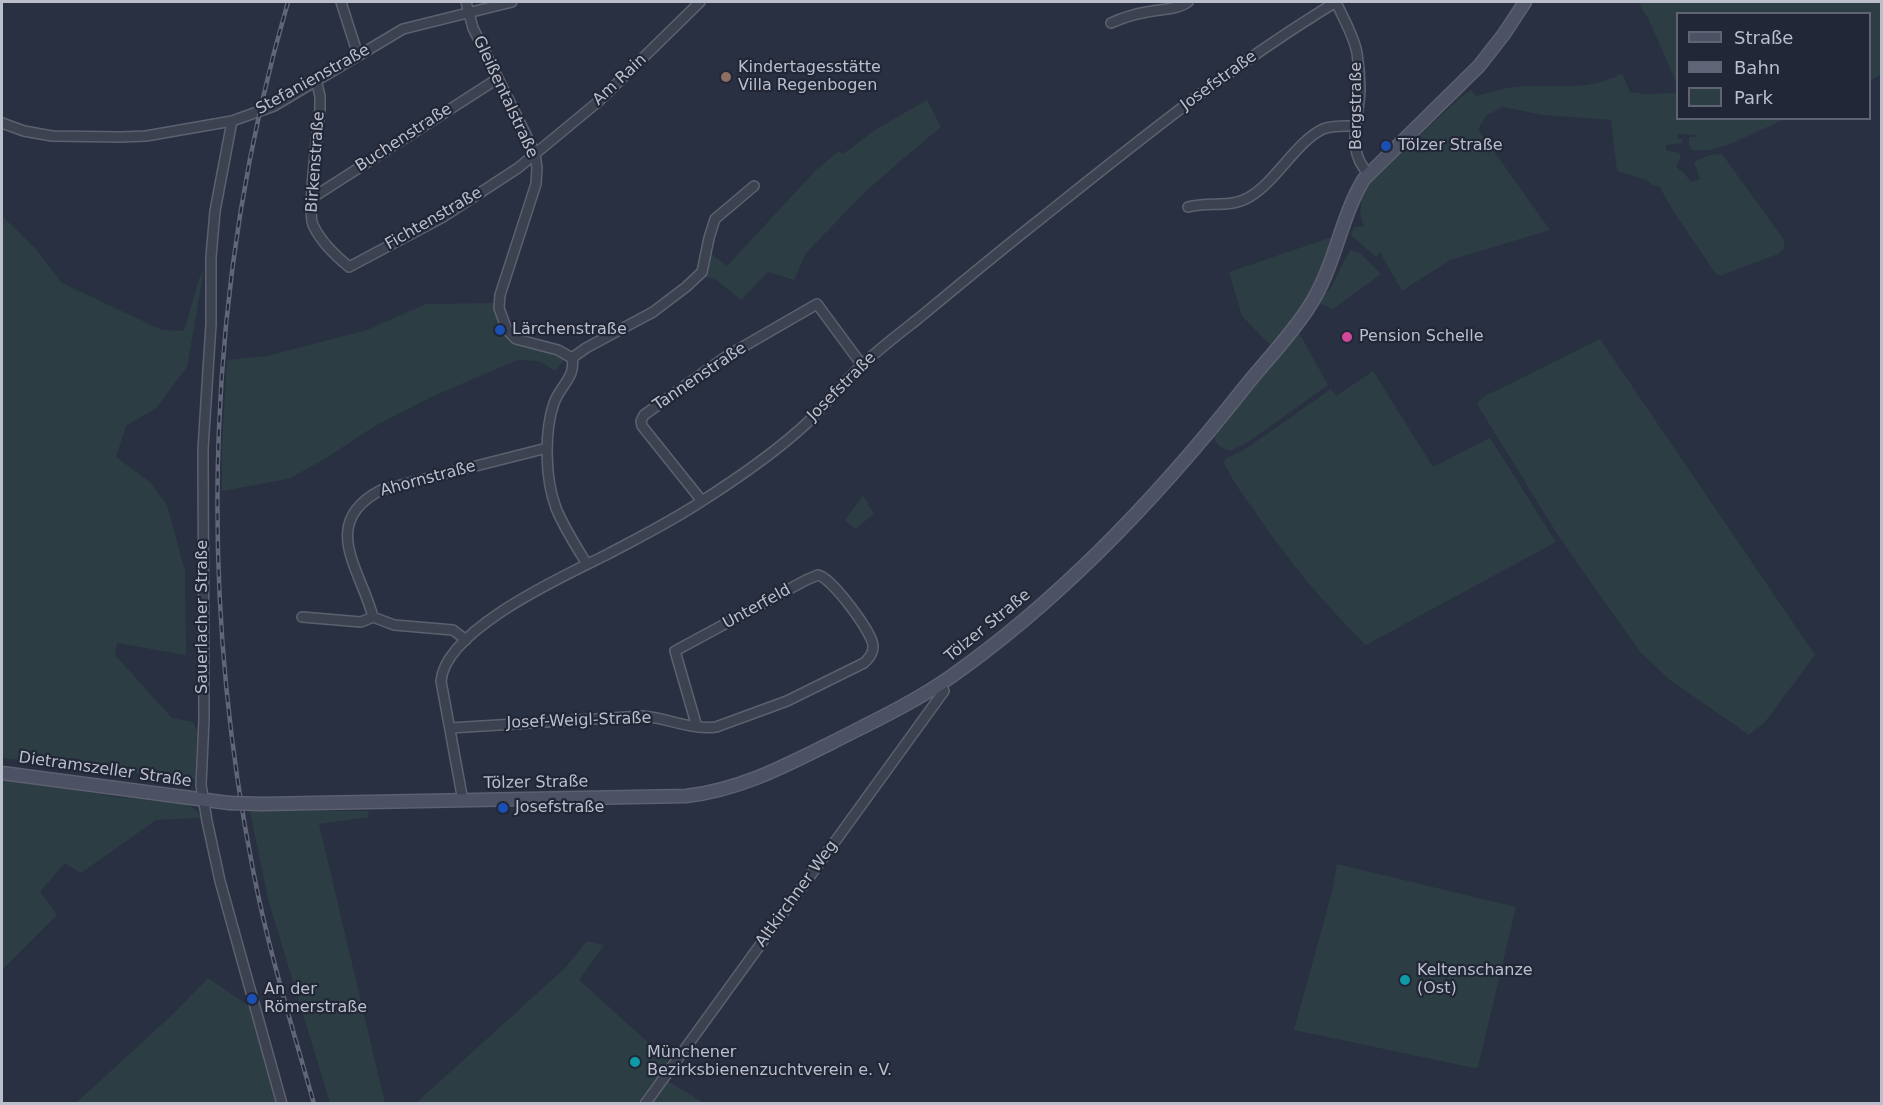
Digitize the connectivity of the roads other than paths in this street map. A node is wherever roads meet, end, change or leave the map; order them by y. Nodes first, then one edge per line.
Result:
1 (340, 2) edge
2 (466, 2) edge
3 (512, 2) edge
4 (700, 2) edge
5 (1188, 2) edge
6 (1336, 2) edge
7 (1525, 2) edge
8 (468, 14) junction
9 (1111, 23) dead end
10 (358, 55) junction
11 (497, 79) junction
12 (316, 80) junction
13 (232, 121) junction
14 (2, 123) edge
15 (1355, 126) junction
16 (535, 153) junction
17 (518, 168) junction
18 (1369, 174) junction
19 (536, 184) junction
20 (754, 186) dead end
21 (312, 198) junction
22 (1188, 207) dead end
23 (349, 267) joint
24 (573, 358) junction
25 (862, 365) junction
26 (547, 448) junction
27 (702, 501) junction
28 (587, 564) junction
29 (302, 617) dead end
30 (373, 617) junction
31 (466, 640) junction
32 (871, 656) joint
33 (941, 683) junction
34 (697, 726) junction
35 (450, 729) junction
36 (2, 773) edge
37 (204, 800) junction
38 (463, 801) junction
39 (282, 1104) edge
40 (645, 1104) edge

1 - 10 street
2 - 8 street, Gleißentalstraße
3 - 8 street, Stefanienstraße
4 - 16 street, Am Rain
5 - 9 street
6 - 15 street, Bergstraße
6 - 25 street, Josefstraße
7 - 18 main road, Tölzer Straße
8 - 10 street, Stefanienstraße
8 - 11 street, Gleißentalstraße
10 - 12 street, Stefanienstraße
11 - 16 street, Gleißentalstraße
11 - 21 street, Buchenstraße
12 - 13 street, Stefanienstraße
12 - 21 street, Birkenstraße
13 - 14 street, Stefanienstraße
13 - 37 street, Sauerlacher Straße
15 - 18 street, Bergstraße
15 - 22 street
16 - 17 street, Fichtenstraße
16 - 19 street, Gleißentalstraße
17 - 19 street
17 - 23 street, Fichtenstraße
18 - 33 main road, Tölzer Straße
19 - 24 street, Gleißentalstraße
20 - 24 street
21 - 23 street, Birkenstraße
24 - 26 street
25 - 27 street, Josefstraße
25 - 27 street, Tannenstraße
26 - 28 street
26 - 30 street, Ahornstraße
27 - 28 street, Josefstraße
28 - 31 street, Josefstraße
29 - 30 street
30 - 31 street
31 - 35 street, Josefstraße
32 - 34 street, Josef-Weigl-Straße
32 - 34 street, Unterfeld
33 - 38 main road, Tölzer Straße
33 - 40 street, Altkirchner Weg
34 - 35 street, Josef-Weigl-Straße
35 - 38 street, Josefstraße
36 - 37 main road, Dietramszeller Straße
37 - 38 main road, Tölzer Straße, bridge
37 - 39 street, Sauerlacher Straße

